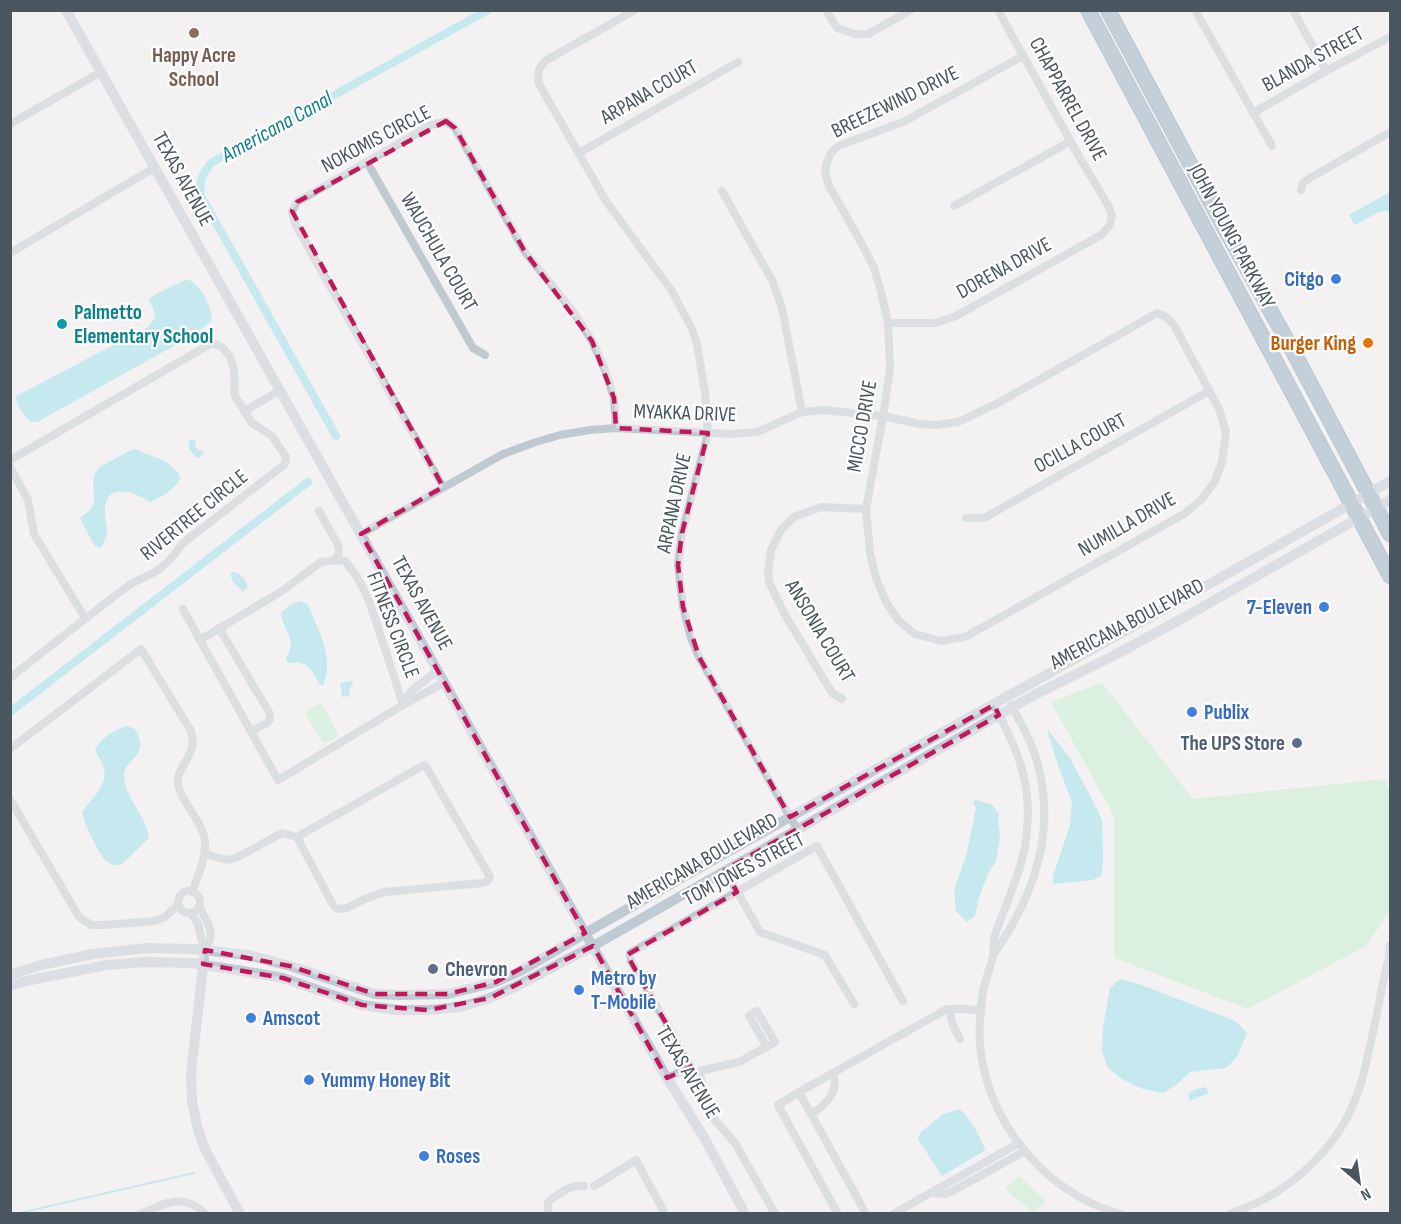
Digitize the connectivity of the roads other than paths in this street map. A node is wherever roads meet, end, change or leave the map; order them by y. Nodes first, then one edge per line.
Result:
1 (66, 10) edge
2 (635, 10) edge
3 (826, 10) edge
4 (910, 10) edge
5 (998, 10) edge
6 (1088, 10) edge
7 (1108, 10) edge
8 (1195, 10) edge
9 (1293, 10) edge
10 (1390, 37) edge
11 (1023, 56) junction
12 (738, 62) dead end
13 (1326, 71) junction
14 (101, 73) junction
15 (1253, 113) junction
16 (10, 124) edge
17 (1390, 133) edge
18 (1071, 141) junction
19 (1272, 147) dead end
20 (579, 153) junction
21 (367, 162) junction
22 (154, 168) junction
23 (825, 172) joint
24 (1301, 190) dead end
25 (722, 191) dead end
26 (1108, 205) joint
27 (954, 206) dead end
28 (10, 253) edge
29 (888, 323) junction
30 (1174, 325) joint
31 (486, 355) dead end
32 (279, 391) junction
33 (1209, 391) junction
34 (244, 411) junction
35 (802, 412) junction
36 (883, 416) junction
37 (616, 428) junction
38 (708, 434) junction
39 (10, 460) edge
40 (10, 467) edge
41 (1390, 481) edge
42 (443, 487) junction
43 (1369, 493) junction
44 (1390, 500) edge
45 (1351, 503) junction
46 (1376, 508) junction
47 (866, 509) junction
48 (319, 511) dead end
49 (966, 518) dead end
50 (1359, 518) junction
51 (361, 534) junction
52 (1390, 534) edge
53 (335, 560) junction
54 (1390, 576) edge
55 (1199, 589) junction
56 (183, 609) dead end
57 (1185, 617) junction
58 (85, 618) junction
59 (219, 628) junction
60 (965, 637) joint
61 (200, 640) junction
62 (1104, 643) junction
63 (1111, 657) junction
64 (438, 670) junction
65 (10, 678) edge
66 (445, 682) junction
67 (842, 699) dead end
68 (1010, 702) junction
69 (403, 705) junction
70 (993, 705) junction
71 (999, 715) junction
72 (251, 731) junction
73 (10, 749) edge
74 (10, 799) edge
75 (790, 817) junction
76 (797, 830) junction
77 (297, 837) junction
78 (205, 854) junction
79 (725, 870) junction
80 (192, 892) junction
81 (737, 892) junction
82 (178, 905) junction
83 (199, 907) junction
84 (190, 913) junction
85 (585, 933) junction
86 (1390, 945) edge
87 (592, 946) junction
88 (205, 950) junction
89 (993, 955) junction
90 (1390, 957) edge
91 (203, 964) junction
92 (10, 975) edge
93 (10, 986) edge
94 (399, 995) junction
95 (903, 1001) dead end
96 (854, 1004) dead end
97 (397, 1010) junction
98 (951, 1010) junction
99 (981, 1011) junction
100 (960, 1039) dead end
101 (767, 1047) dead end
102 (832, 1073) junction
103 (667, 1078) junction
104 (799, 1092) junction
105 (811, 1114) junction
106 (1019, 1143) junction
107 (1025, 1151) junction
108 (584, 1186) dead end
109 (594, 1186) dead end
110 (931, 1193) junction
111 (140, 1214) edge
112 (206, 1214) edge
113 (240, 1214) edge
114 (548, 1214) edge
115 (665, 1214) edge
116 (745, 1214) edge
117 (775, 1214) edge
118 (838, 1214) edge
119 (866, 1214) edge
120 (893, 1214) edge
121 (1121, 1214) edge
122 (1229, 1214) edge

1 - 14 main road, TEXAS AVENUE
2 - 20 street, ARPANA DRIVE
3 - 4 street
5 - 11 street, CHAPPARREL DRIVE
6 - 45 highway, JOHN YOUNG PARKWAY
7 - 43 highway, JOHN YOUNG PARKWAY
8 - 15 street
9 - 13 street
10 - 13 street, BLANDA STREET
11 - 18 street, CHAPPARREL DRIVE
11 - 23 street, BREEZEWIND DRIVE
12 - 20 street, ARPANA COURT
13 - 15 street, BLANDA STREET
14 - 16 street
14 - 22 main road, TEXAS AVENUE
15 - 19 street
17 - 24 street
18 - 26 street, CHAPPARREL DRIVE
18 - 27 street
20 - 38 street, ARPANA DRIVE
21 - 31 street, WAUCHULA COURT
21 - 37 street, NOKOMIS CIRCLE
21 - 42 street, NOKOMIS CIRCLE
22 - 28 street
22 - 32 main road, TEXAS AVENUE
23 - 29 street, MICCO DRIVE
25 - 35 street
26 - 29 street, DORENA DRIVE
29 - 36 street, MICCO DRIVE
30 - 33 street, NUMILLA DRIVE
30 - 36 street, MYAKKA DRIVE
32 - 34 street
32 - 51 main road, TEXAS AVENUE
33 - 49 street, OCILLA COURT
33 - 60 street, NUMILLA DRIVE
34 - 39 street, RIVERTREE CIRCLE
34 - 58 street, RIVERTREE CIRCLE
35 - 36 street, MYAKKA DRIVE
35 - 38 street, MYAKKA DRIVE
36 - 47 street, MICCO DRIVE
37 - 38 street, MYAKKA DRIVE
37 - 42 street, MYAKKA DRIVE
38 - 75 street, ARPANA DRIVE
40 - 58 street
41 - 43 main road, AMERICANA BOULEVARD
42 - 51 street, MYAKKA DRIVE
43 - 45 main road, AMERICANA BOULEVARD
43 - 46 highway, JOHN YOUNG PARKWAY
44 - 46 main road, AMERICANA BOULEVARD
45 - 50 highway, JOHN YOUNG PARKWAY
45 - 55 main road, AMERICANA BOULEVARD
46 - 50 main road, AMERICANA BOULEVARD
46 - 52 highway, JOHN YOUNG PARKWAY
47 - 60 street, MICCO DRIVE
47 - 67 street, ANSONIA COURT
48 - 53 street
50 - 54 highway, JOHN YOUNG PARKWAY
50 - 57 main road, AMERICANA BOULEVARD
51 - 64 main road, TEXAS AVENUE
53 - 59 street
53 - 69 street, FITNESS CIRCLE
55 - 57 main road
55 - 62 main road, AMERICANA BOULEVARD
56 - 61 street
57 - 63 main road, AMERICANA BOULEVARD
58 - 65 street, RIVERTREE CIRCLE
59 - 61 street
59 - 72 street
61 - 72 street
62 - 63 main road
62 - 68 main road, AMERICANA BOULEVARD
63 - 68 main road, AMERICANA BOULEVARD
64 - 66 main road, TEXAS AVENUE
64 - 69 street
66 - 69 street
66 - 85 main road, TEXAS AVENUE
68 - 70 main road, AMERICANA BOULEVARD
68 - 71 main road, AMERICANA BOULEVARD
68 - 89 street
69 - 72 street
70 - 71 street
70 - 75 main road, AMERICANA BOULEVARD
71 - 76 main road, AMERICANA BOULEVARD
71 - 89 street
73 - 78 street
74 - 82 street
75 - 76 street, ARPANA DRIVE
75 - 85 main road, AMERICANA BOULEVARD
76 - 79 main road, AMERICANA BOULEVARD
77 - 77 street
77 - 78 street
78 - 80 street
79 - 81 street
79 - 87 main road, AMERICANA BOULEVARD
80 - 82 street
80 - 83 street
81 - 95 street, TOM JONES STREET
81 - 96 street
81 - 103 street, TOM JONES STREET
82 - 84 street
83 - 84 street
83 - 88 street
84 - 88 street
85 - 87 main road, TEXAS AVENUE
85 - 94 main road, AMERICANA BOULEVARD
86 - 90 street
87 - 97 main road, AMERICANA BOULEVARD
87 - 103 main road, TEXAS AVENUE
88 - 91 main road
88 - 92 main road, AMERICANA BOULEVARD
88 - 94 main road, AMERICANA BOULEVARD
89 - 99 street
90 - 122 street
91 - 93 main road, AMERICANA BOULEVARD
91 - 97 main road, AMERICANA BOULEVARD
91 - 113 main road
94 - 97 main road
98 - 99 street
98 - 100 street
98 - 102 street
99 - 106 street
101 - 117 street
102 - 104 street
102 - 105 street
103 - 116 main road, TEXAS AVENUE
104 - 105 street
104 - 118 street
105 - 119 street
106 - 107 street
106 - 110 street
107 - 110 street
107 - 121 street
108 - 114 street
109 - 115 street
110 - 120 street
111 - 112 street

